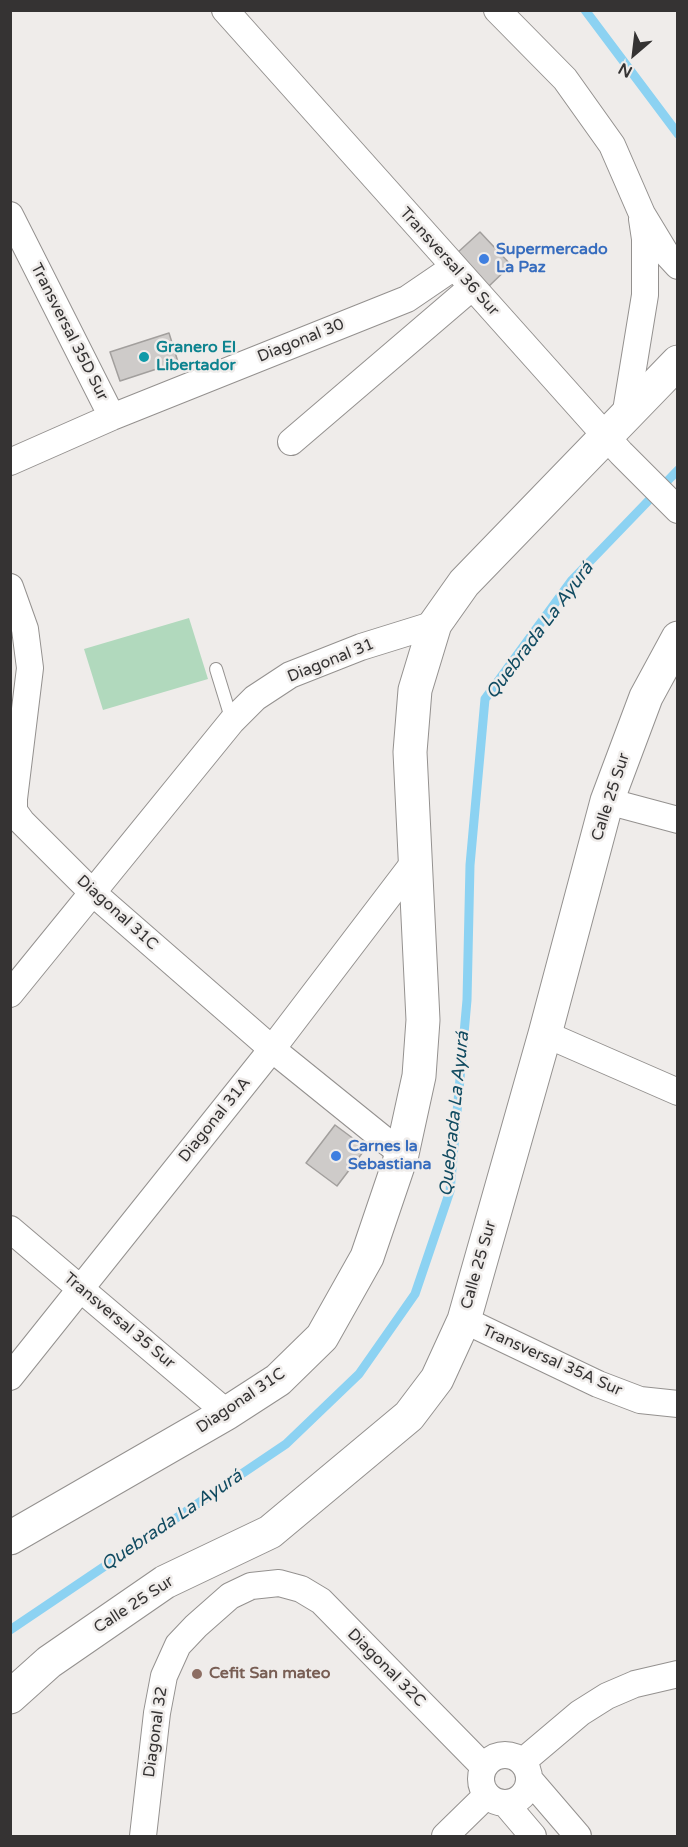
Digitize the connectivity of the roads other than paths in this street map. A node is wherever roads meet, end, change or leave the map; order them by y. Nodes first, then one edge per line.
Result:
1 (225, 10) edge
2 (497, 10) edge
3 (642, 214) junction
4 (10, 215) edge
5 (678, 266) edge
6 (454, 267) junction
7 (471, 288) junction
8 (407, 299) junction
9 (430, 322) junction
10 (678, 362) edge
11 (112, 417) junction
12 (616, 426) junction
13 (291, 442) dead end
14 (10, 462) edge
15 (678, 510) edge
16 (10, 587) edge
17 (435, 624) junction
18 (678, 638) edge
19 (216, 669) dead end
20 (232, 721) junction
21 (607, 801) junction
22 (678, 820) edge
23 (416, 860) junction
24 (93, 893) junction
25 (10, 994) edge
26 (545, 1034) junction
27 (272, 1049) junction
28 (678, 1092) edge
29 (402, 1154) junction
30 (10, 1229) edge
31 (80, 1289) junction
32 (464, 1320) junction
33 (10, 1377) edge
34 (678, 1404) edge
35 (227, 1413) junction
36 (10, 1538) edge
37 (279, 1583) joint
38 (678, 1674) edge
39 (10, 1697) edge
40 (484, 1767) junction
41 (526, 1771) junction
42 (496, 1799) junction
43 (143, 1836) edge
44 (445, 1836) edge
45 (533, 1836) edge
46 (578, 1836) edge

1 - 6 street, Transversal 36 Sur
2 - 3 street
3 - 5 street
3 - 12 street
4 - 11 street, Transversal 35D Sur
6 - 7 street, Transversal 36 Sur
6 - 8 street, Diagonal 30
7 - 9 street
7 - 12 street, Transversal 36 Sur
8 - 9 street
8 - 11 street, Diagonal 30
9 - 13 street
10 - 12 main road
11 - 14 street, Diagonal 30
12 - 15 street, Transversal 36 Sur
12 - 17 main road
16 - 24 street, Diagonal 31C
17 - 20 street, Diagonal 31
17 - 23 main road, Diagonal 31C
18 - 21 main road, Calle 25 Sur
19 - 20 lane
20 - 24 street, Diagonal 31
21 - 22 street
21 - 26 main road, Calle 25 Sur
23 - 27 street, Diagonal 31A
23 - 29 main road, Diagonal 31C
24 - 25 street, Diagonal 31
24 - 27 street, Diagonal 31C
26 - 28 street
26 - 32 main road, Calle 25 Sur
27 - 29 street, Diagonal 31C
27 - 31 street, Diagonal 31A
29 - 35 main road, Diagonal 31C
30 - 31 street, Transversal 35 Sur
31 - 33 street, Diagonal 31A
31 - 35 street, Transversal 35 Sur
32 - 34 street, Transversal 35A Sur
32 - 39 main road, Calle 25 Sur
35 - 36 main road, Diagonal 31C
37 - 40 street, Diagonal 32C
37 - 43 street, Diagonal 32
38 - 41 street
40 - 41 street
40 - 42 street
41 - 42 street
41 - 46 street
42 - 44 street
42 - 45 street

